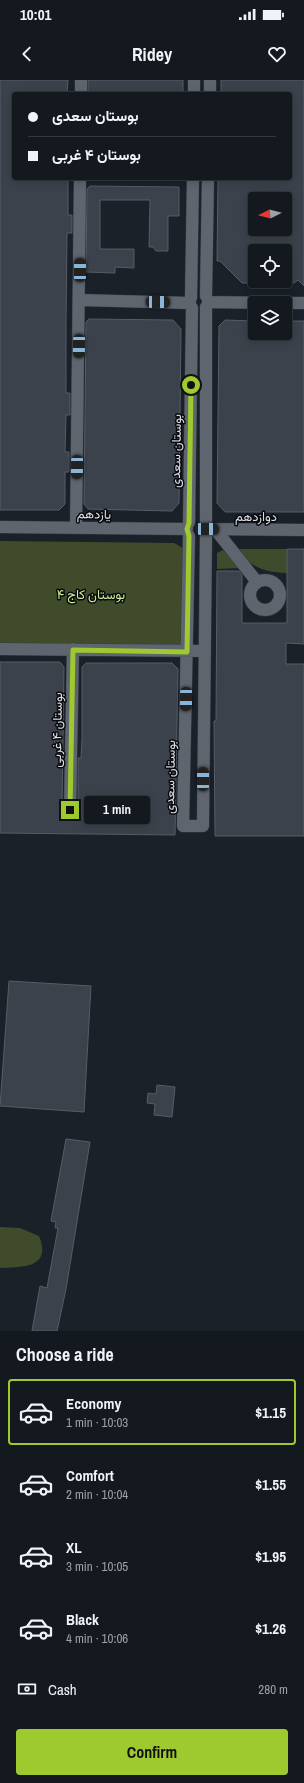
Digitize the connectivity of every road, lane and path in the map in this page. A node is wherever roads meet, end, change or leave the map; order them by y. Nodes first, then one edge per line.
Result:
1 (81, 80) edge
2 (194, 80) edge
3 (210, 80) edge
4 (81, 92) edge
5 (194, 92) edge
6 (210, 92) edge
7 (80, 180) edge
8 (193, 180) edge
9 (208, 180) edge
10 (80, 300) junction
11 (206, 302) junction
12 (191, 303) junction
13 (248, 303) edge
14 (292, 303) edge
15 (304, 303) edge
16 (0, 527) edge
17 (76, 528) junction
18 (209, 529) junction
19 (188, 530) junction
20 (304, 530) edge
21 (257, 582) dead end
22 (0, 649) edge
23 (73, 650) junction
24 (205, 651) junction
25 (187, 652) junction
26 (70, 810) dead end

1 - 4 street
2 - 5 street
3 - 6 street
7 - 10 street
8 - 12 street, بوستان سعدی
9 - 11 street, بوستان سعدی
10 - 12 street
10 - 17 street
11 - 12 street
11 - 13 street
11 - 18 street, بوستان سعدی
12 - 19 street, بوستان سعدی
14 - 15 street
16 - 17 street, یازدهم
17 - 19 street, یازدهم
18 - 19 street
18 - 19 street
18 - 20 street, دوازدهم
18 - 21 street
18 - 24 street, بوستان سعدی
19 - 25 street, بوستان سعدی
22 - 23 street
23 - 25 street
23 - 26 street, بوستان ۴ غربی
24 - 25 street
24 - 25 street, بوستان سعدی

